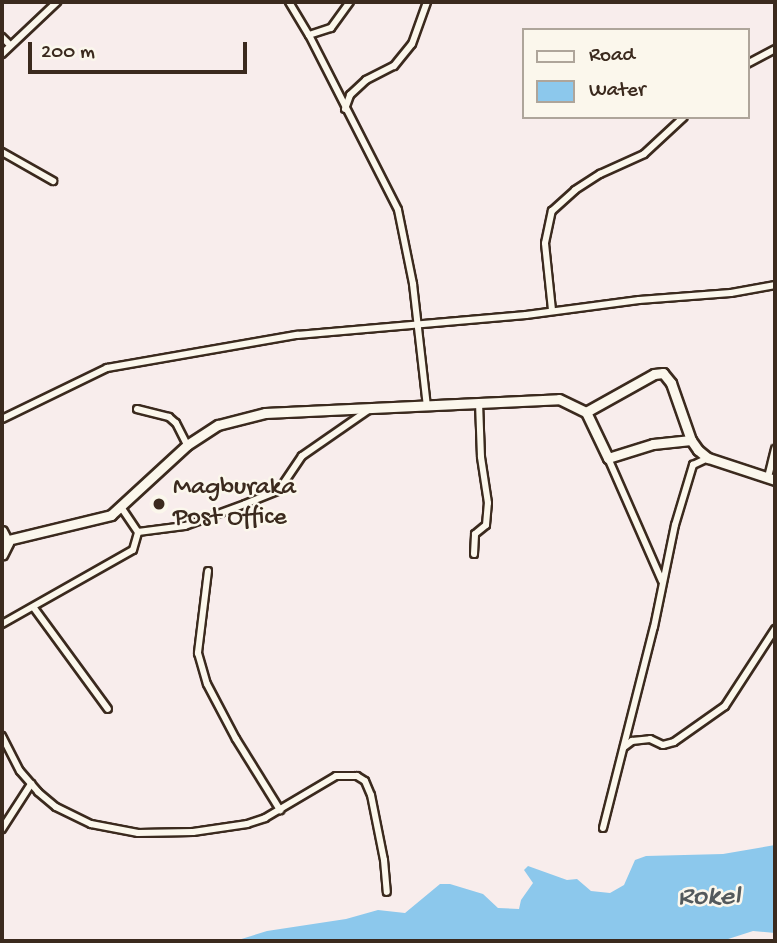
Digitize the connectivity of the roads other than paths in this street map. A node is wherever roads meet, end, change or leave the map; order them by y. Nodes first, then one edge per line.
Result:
1 (57, 2) edge
2 (289, 2) edge
3 (350, 2) edge
4 (427, 2) edge
5 (309, 35) junction
6 (2, 37) edge
7 (10, 45) junction
8 (775, 49) edge
9 (2, 54) edge
10 (749, 63) edge
11 (345, 110) junction
12 (682, 119) edge
13 (2, 152) edge
14 (53, 181) dead end
15 (775, 285) edge
16 (552, 310) junction
17 (419, 326) junction
18 (479, 403) junction
19 (427, 405) junction
20 (137, 409) dead end
21 (371, 409) junction
22 (586, 412) junction
23 (2, 419) edge
24 (691, 440) junction
25 (187, 446) junction
26 (775, 449) edge
27 (608, 458) junction
28 (708, 458) junction
29 (771, 479) edge
30 (121, 506) junction
31 (2, 531) edge
32 (138, 532) junction
33 (8, 540) junction
34 (474, 554) dead end
35 (2, 555) edge
36 (208, 571) dead end
37 (663, 584) junction
38 (34, 608) junction
39 (2, 624) edge
40 (775, 629) edge
41 (108, 709) dead end
42 (2, 736) edge
43 (623, 747) junction
44 (31, 784) junction
45 (280, 810) junction
46 (603, 828) dead end
47 (2, 829) edge
48 (387, 892) dead end

1 - 7 street
2 - 5 street
3 - 5 street
4 - 11 street
5 - 11 street
6 - 7 street
7 - 9 street
8 - 10 street
11 - 17 street
12 - 16 street
13 - 14 street
15 - 16 street
16 - 17 street
17 - 19 street
17 - 23 street
18 - 19 street
18 - 22 street
18 - 34 street
19 - 21 street
20 - 25 street
21 - 25 street
21 - 32 street
22 - 24 street
22 - 27 street
24 - 27 street
24 - 28 street
25 - 30 street
26 - 29 street
27 - 37 street
28 - 29 street
28 - 37 street
30 - 32 street
30 - 33 street
31 - 33 street
32 - 38 street
33 - 35 street
36 - 45 street
37 - 43 street
38 - 39 street
38 - 41 street
40 - 43 street
42 - 44 street
43 - 46 street
44 - 45 street
44 - 47 street
45 - 48 street

